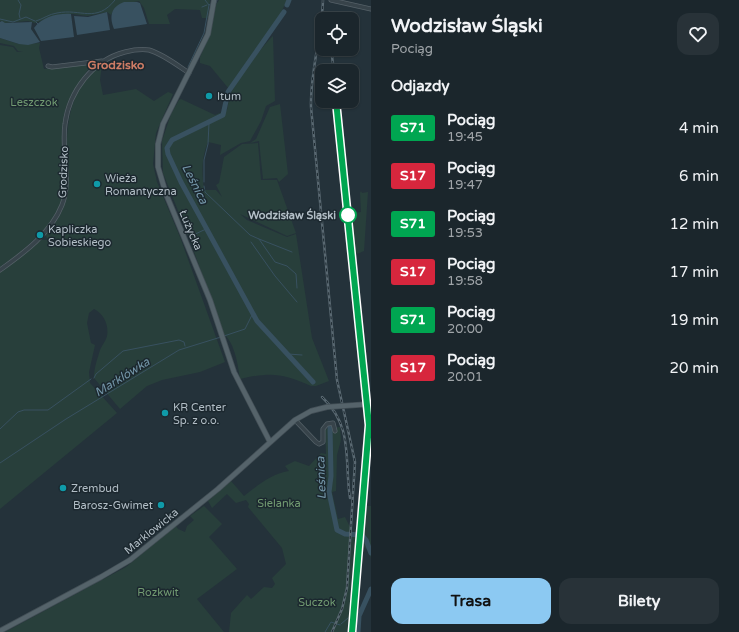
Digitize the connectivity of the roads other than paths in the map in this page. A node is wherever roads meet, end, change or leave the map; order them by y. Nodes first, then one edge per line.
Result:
1 (214, 0) edge
2 (331, 0) edge
3 (371, 9) edge
4 (103, 61) junction
5 (48, 66) dead end
6 (189, 73) junction
7 (0, 270) edge
8 (371, 404) edge
9 (295, 420) junction
10 (335, 431) dead end
11 (270, 442) junction
12 (0, 631) edge

1 - 6 main road, Łużycka
2 - 3 street
4 - 5 street, Grodzisko
4 - 6 street, Grodzisko
4 - 7 street, Grodzisko
6 - 11 main road, Łużycka
8 - 9 main road, Marklowicka, bridge
9 - 10 street
9 - 11 main road, Marklowicka
11 - 12 main road, Marklowicka

